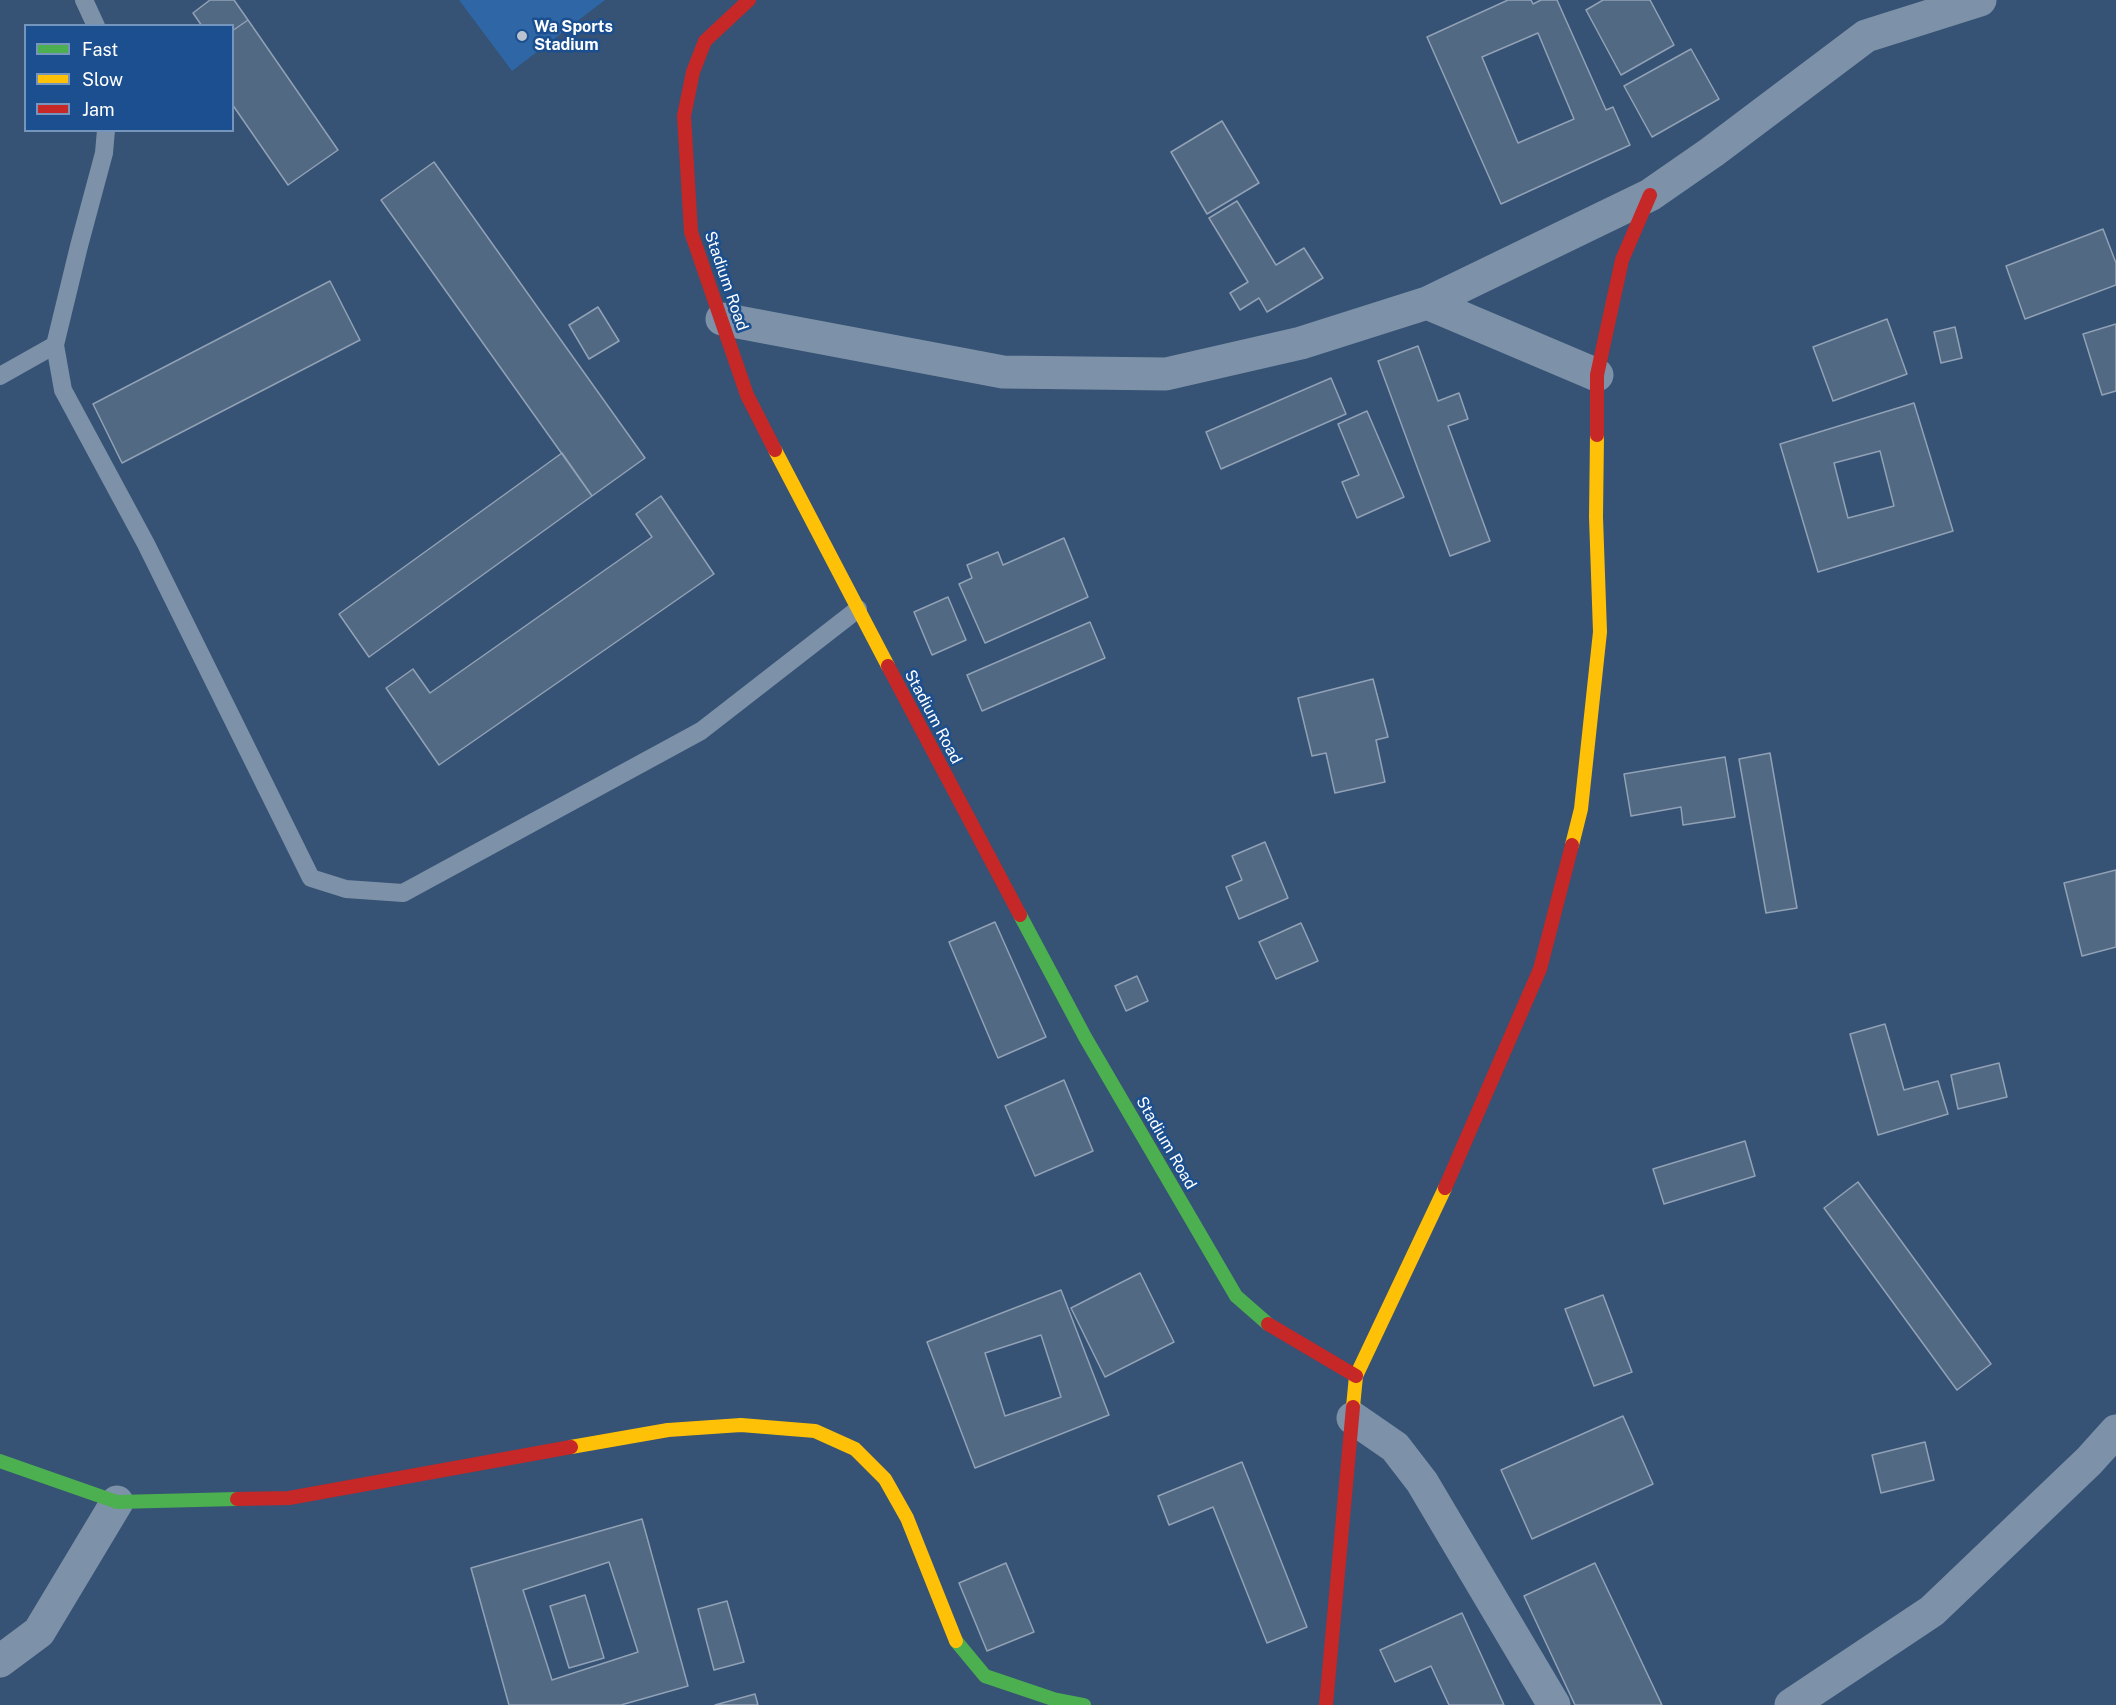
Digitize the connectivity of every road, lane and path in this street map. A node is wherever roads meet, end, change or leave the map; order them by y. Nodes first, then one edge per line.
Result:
1 (84, 0) edge
2 (749, 0) edge
3 (1980, 0) edge
4 (95, 24) edge
5 (106, 132) edge
6 (1650, 195) junction
7 (1427, 303) junction
8 (722, 319) junction
9 (55, 345) junction
10 (1597, 375) junction
11 (0, 376) edge
12 (858, 609) junction
13 (1356, 1376) junction
14 (1353, 1418) junction
15 (2116, 1431) edge
16 (0, 1461) edge
17 (117, 1502) junction
18 (0, 1661) edge
19 (1084, 1705) edge
20 (1326, 1705) edge
21 (1554, 1705) edge
22 (1791, 1705) edge

1 - 4 lane
2 - 8 street, Stadium Road
3 - 6 street
5 - 9 lane
6 - 7 street
6 - 10 street
7 - 8 street
7 - 10 street
8 - 12 street, Stadium Road
9 - 11 lane
9 - 12 lane
10 - 13 street
12 - 13 street, Stadium Road
13 - 14 street
14 - 20 street
14 - 21 street
15 - 22 street
16 - 17 street
17 - 18 street
17 - 19 street

